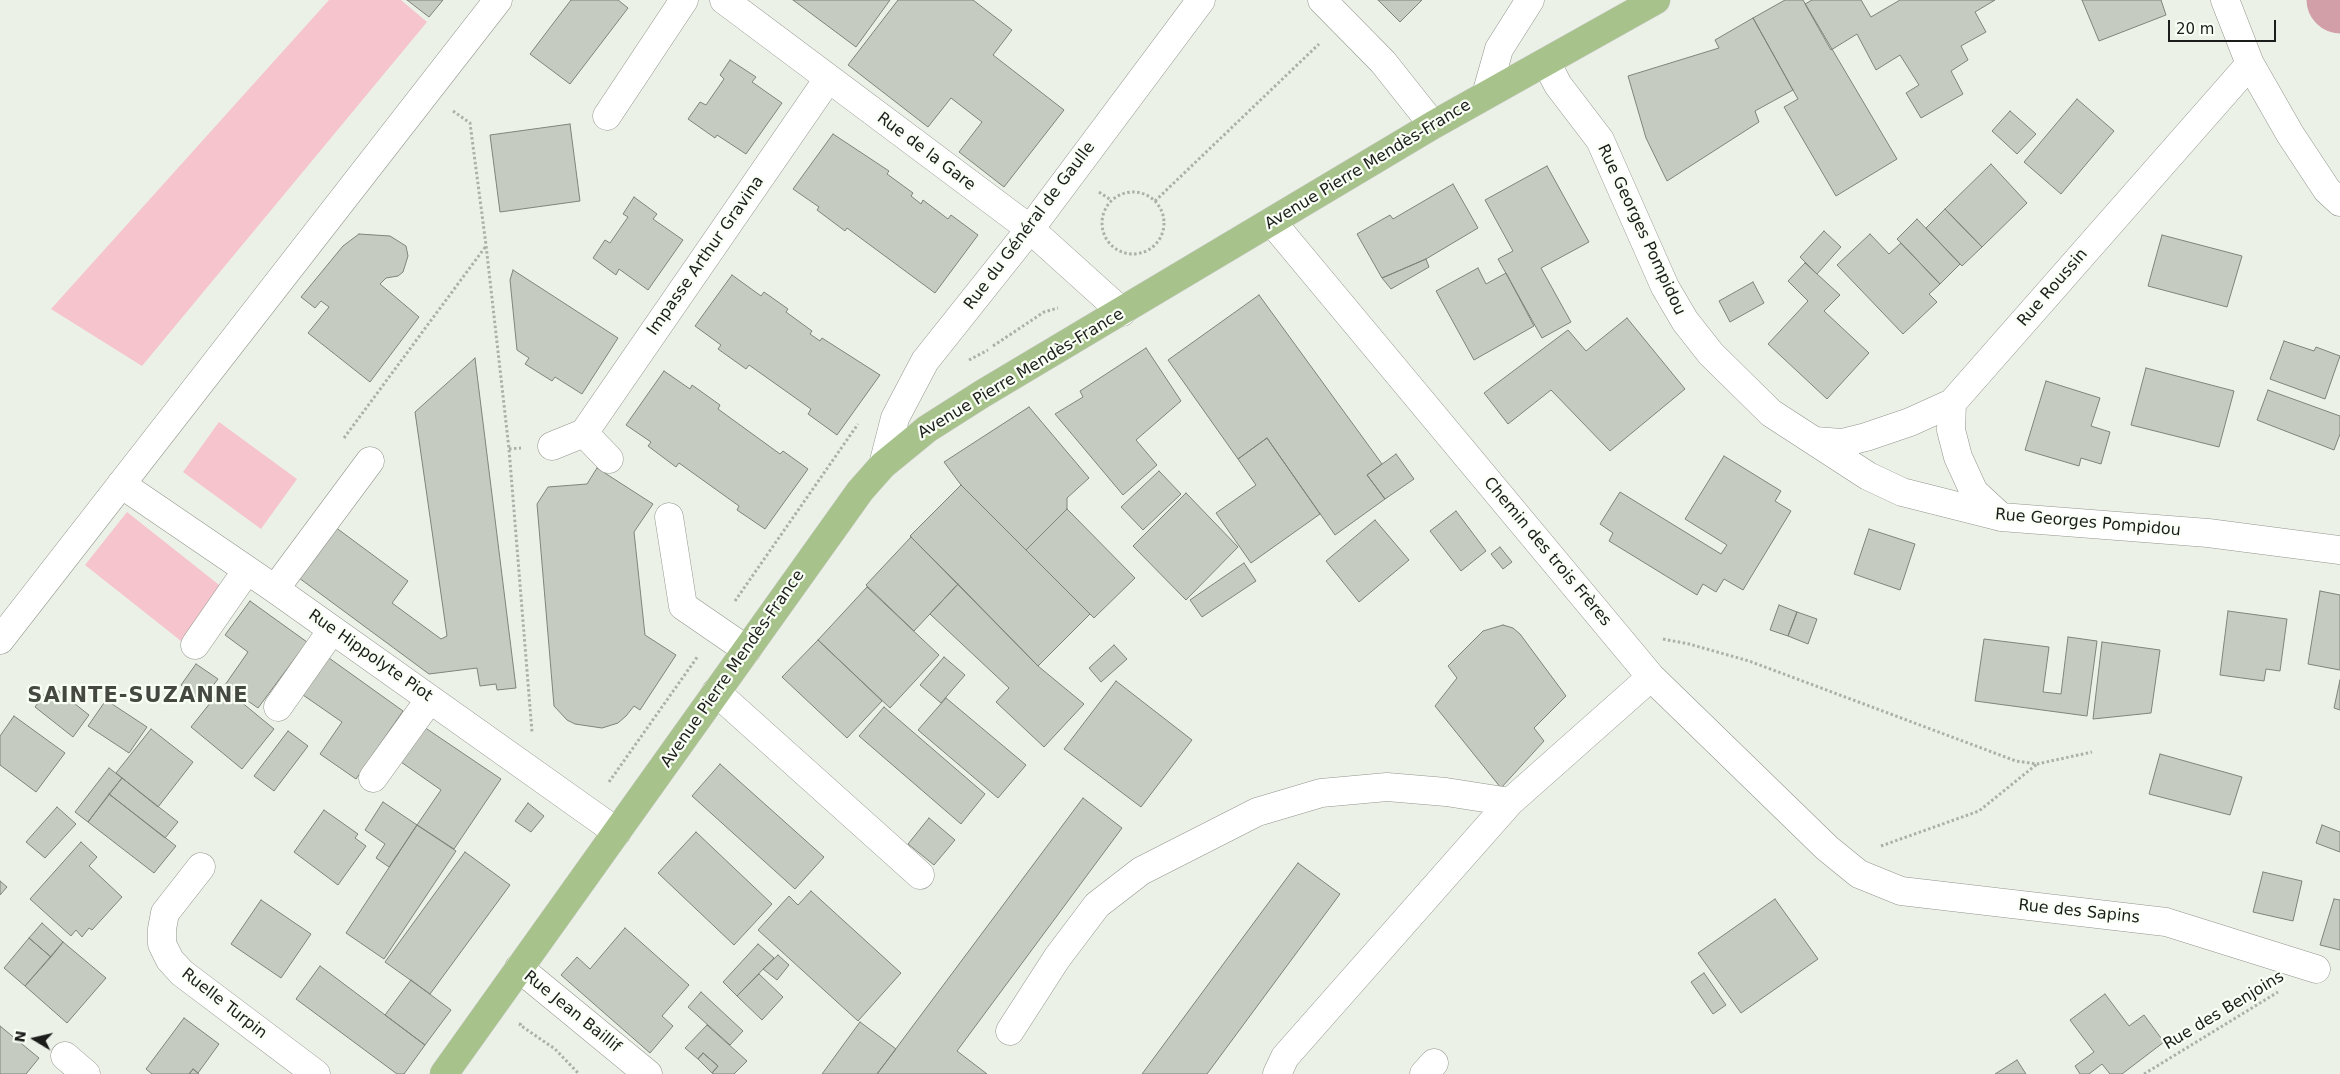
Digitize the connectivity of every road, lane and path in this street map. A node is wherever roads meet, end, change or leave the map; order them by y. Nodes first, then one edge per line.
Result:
1 (498, 0) edge
2 (684, 0) edge
3 (724, 0) edge
4 (1201, 0) edge
5 (1322, 0) edge
6 (1530, 0) edge
7 (1656, 0) edge
8 (2225, 0) edge
9 (1343, 21) junction
10 (1546, 62) junction
11 (2250, 64) junction
12 (828, 79) junction
13 (426, 92) junction
14 (1486, 95) junction
15 (607, 116) dead end
16 (1433, 125) junction
17 (1155, 201) junction
18 (2340, 202) edge
19 (1272, 222) junction
20 (1030, 229) junction
21 (486, 245) junction
22 (1122, 312) junction
23 (1952, 403) junction
24 (584, 433) junction
25 (1814, 441) junction
26 (341, 442) dead end
27 (552, 446) dead end
28 (609, 459) dead end
29 (370, 461) dead end
30 (883, 465) junction
31 (121, 484) junction
32 (670, 517) dead end
33 (2001, 517) junction
34 (2340, 550) edge
35 (247, 570) junction
36 (275, 589) junction
37 (332, 630) junction
38 (1619, 639) junction
39 (0, 640) edge
40 (195, 645) dead end
41 (747, 650) junction
42 (1651, 677) junction
43 (716, 692) junction
44 (430, 699) junction
45 (278, 707) dead end
46 (2092, 752) dead end
47 (2037, 764) junction
48 (535, 773) junction
49 (374, 778) dead end
50 (1510, 802) junction
51 (617, 832) junction
52 (1843, 861) junction
53 (200, 867) dead end
54 (920, 874) dead end
55 (519, 968) junction
56 (2316, 969) joint
57 (545, 989) junction
58 (1010, 1031) dead end
59 (65, 1056) dead end
60 (86, 1074) edge
61 (316, 1074) edge
62 (444, 1074) edge
63 (579, 1074) edge
64 (648, 1074) edge
65 (1278, 1074) edge
66 (2144, 1074) edge

1 - 13 street
2 - 15 street
3 - 12 street, Rue de la Gare
4 - 20 street, Rue du Général de Gaulle
5 - 9 street
6 - 14 street
7 - 10 main road, Avenue Pierre Mendès-France
8 - 11 street
9 - 16 street
9 - 17 path
10 - 14 main road, Avenue Pierre Mendès-France
10 - 25 street, Rue Georges Pompidou
11 - 18 street
11 - 23 street, Rue Roussin
12 - 20 street, Rue de la Gare
12 - 24 street, Impasse Arthur Gravina
13 - 21 path
13 - 31 street
14 - 16 main road, Avenue Pierre Mendès-France
16 - 19 main road, Avenue Pierre Mendès-France
17 - 17 path
19 - 22 main road, Avenue Pierre Mendès-France
19 - 38 street, Chemin des trois Frères
20 - 22 street, Rue de la Gare
20 - 30 street, Rue du Général de Gaulle
21 - 26 path
21 - 48 path
22 - 30 main road, Avenue Pierre Mendès-France
23 - 25 street, Rue Roussin
23 - 33 street
24 - 27 street
24 - 28 street
25 - 33 street, Rue Georges Pompidou
29 - 36 street
30 - 41 main road, Avenue Pierre Mendès-France
31 - 35 street, Rue Hippolyte Piot
31 - 39 street
32 - 41 street
33 - 34 street, Rue Georges Pompidou
35 - 36 street, Rue Hippolyte Piot
35 - 40 street
36 - 37 street, Rue Hippolyte Piot
37 - 44 street, Rue Hippolyte Piot
37 - 45 street
38 - 42 street, Chemin des trois Frères
38 - 47 path
41 - 43 main road, Avenue Pierre Mendès-France
42 - 50 street
42 - 52 street, Chemin des trois Frères
43 - 51 main road, Avenue Pierre Mendès-France
43 - 54 street
44 - 48 street, Rue Hippolyte Piot
44 - 49 street
46 - 47 path
47 - 52 path
48 - 51 street, Rue Hippolyte Piot
50 - 58 street
50 - 65 street
51 - 55 main road, Avenue Pierre Mendès-France
52 - 56 street, Rue des Sapins
53 - 61 street, Ruelle Turpin
55 - 57 street, Rue Jean Baillif
55 - 62 main road, Avenue Pierre Mendès-France
56 - 66 path, Rue des Benjoins
57 - 63 path
57 - 64 street, Rue Jean Baillif
59 - 60 street

